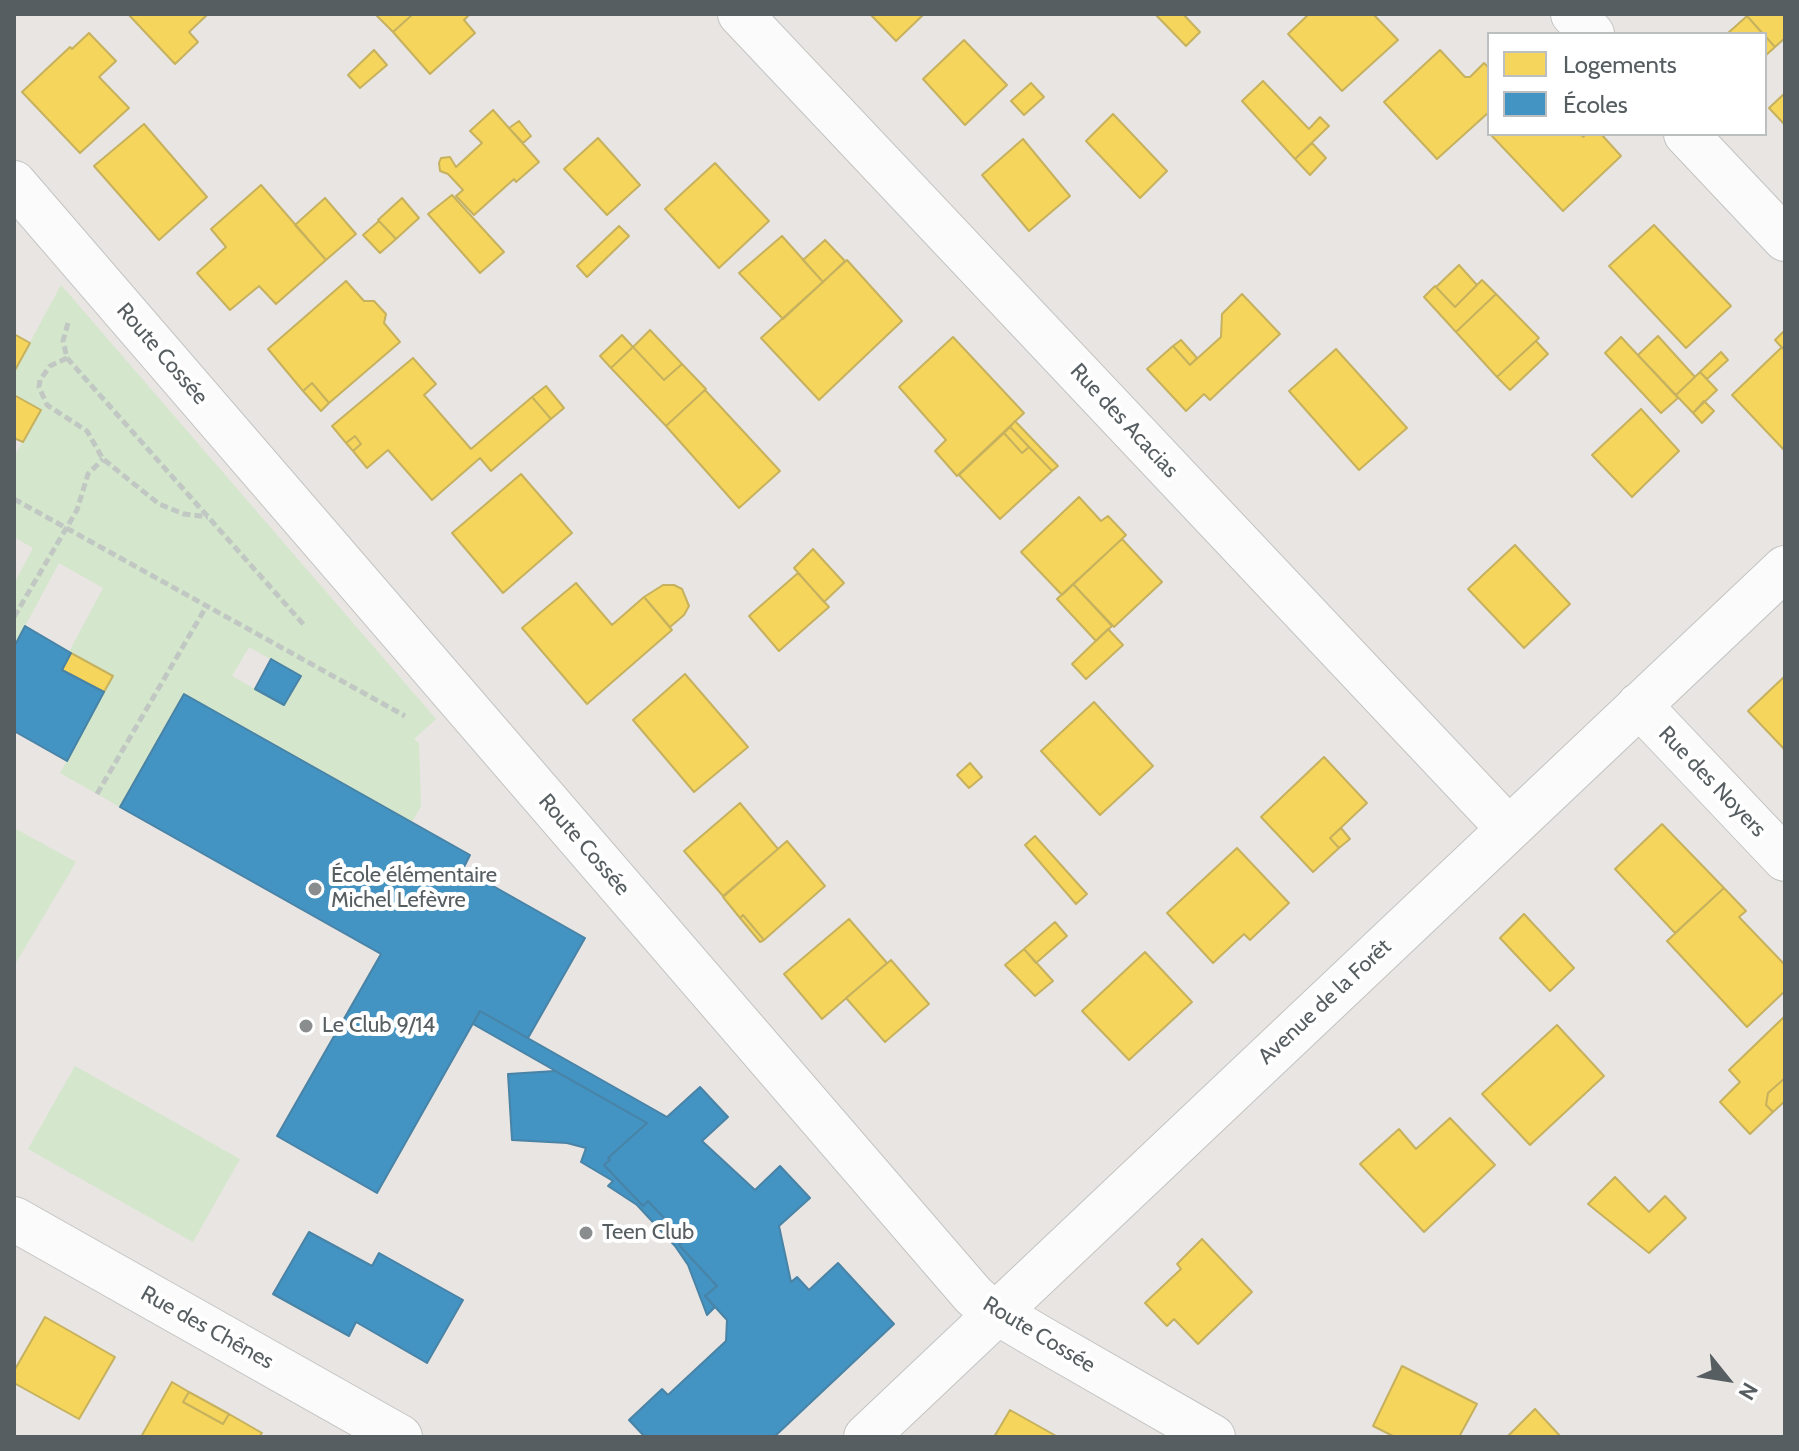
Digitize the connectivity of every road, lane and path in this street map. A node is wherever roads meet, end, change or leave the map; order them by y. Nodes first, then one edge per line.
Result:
1 (740, 14) edge
2 (1573, 14) edge
3 (1590, 32) edge
4 (1688, 136) edge
5 (14, 183) edge
6 (1785, 239) edge
7 (97, 279) junction
8 (67, 358) junction
9 (103, 459) junction
10 (14, 499) edge
11 (208, 517) junction
12 (66, 528) junction
13 (1785, 568) edge
14 (206, 607) junction
15 (14, 617) edge
16 (304, 625) dead end
17 (1639, 705) junction
18 (418, 723) dead end
19 (97, 794) dead end
20 (1508, 828) junction
21 (1785, 859) edge
22 (14, 1219) edge
23 (997, 1312) junction
24 (400, 1437) edge
25 (866, 1437) edge
26 (1213, 1437) edge

1 - 20 street, Rue des Acacias
2 - 3 street
4 - 6 street
5 - 7 street, Route Cossée
7 - 8 path
7 - 23 street, Route Cossée
8 - 9 path
8 - 11 path
9 - 11 path
9 - 12 path
10 - 12 path
11 - 16 path
12 - 14 path
12 - 15 path
13 - 17 street, Avenue de la Forêt
14 - 18 path
14 - 19 path
17 - 20 street, Avenue de la Forêt
17 - 21 street, Rue des Noyers
20 - 23 street, Avenue de la Forêt
22 - 24 street, Rue des Chênes
23 - 25 street, Avenue de la Forêt
23 - 26 street, Route Cossée

